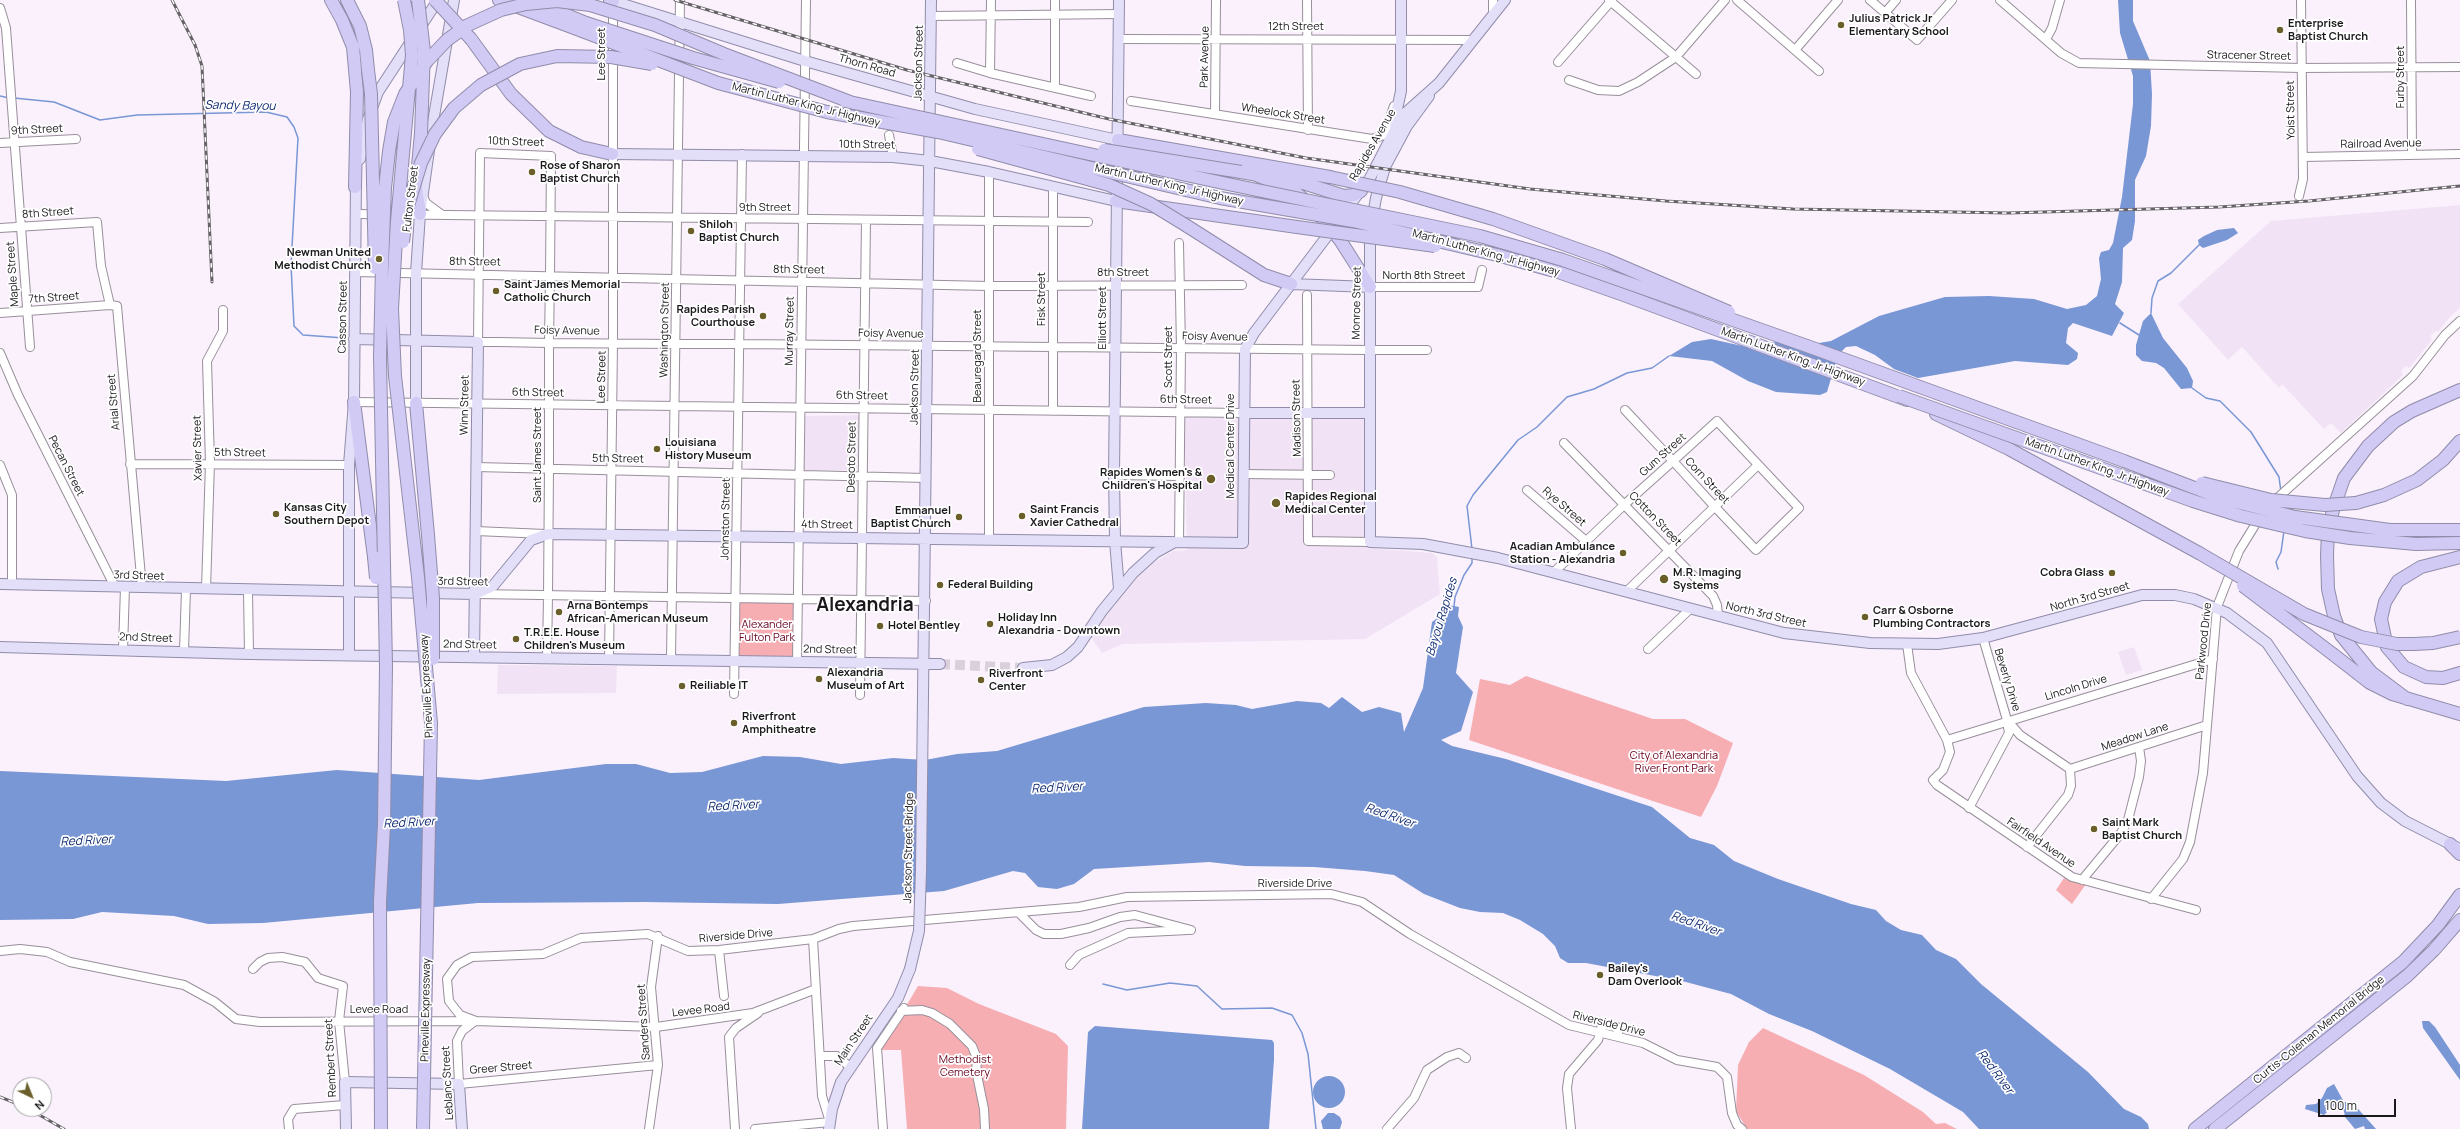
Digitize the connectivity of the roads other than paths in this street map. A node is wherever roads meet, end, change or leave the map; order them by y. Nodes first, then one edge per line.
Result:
1 (331, 0) edge
2 (347, 0) edge
3 (404, 0) edge
4 (418, 0) edge
5 (437, 0) edge
6 (454, 0) edge
7 (499, 0) edge
8 (531, 0) edge
9 (612, 0) edge
10 (680, 0) edge
11 (806, 0) edge
12 (931, 0) edge
13 (991, 0) edge
14 (1055, 0) edge
15 (1119, 0) edge
16 (1216, 0) edge
17 (1307, 0) edge
18 (1401, 0) edge
19 (1493, 0) edge
20 (1505, 0) edge
21 (1725, 0) edge
22 (1737, 0) edge
23 (1838, 0) edge
24 (1870, 0) edge
25 (1896, 0) edge
26 (1952, 0) edge
27 (2000, 0) edge
28 (2060, 0) edge
29 (2301, 0) edge
30 (2412, 0) edge
31 (1611, 1) edge
32 (0, 8) edge
33 (1885, 13) junction
34 (1119, 14) junction
35 (1493, 14) junction
36 (991, 15) junction
37 (1055, 15) junction
38 (931, 16) junction
39 (680, 23) junction
40 (584, 27) junction
41 (1216, 38) junction
42 (1307, 38) junction
43 (1400, 38) junction
44 (1120, 39) junction
45 (1472, 40) junction
46 (2046, 40) junction
47 (1795, 50) junction
48 (1676, 57) junction
49 (805, 61) junction
50 (1558, 62) dead end
51 (956, 63) dead end
52 (2412, 67) junction
53 (2460, 67) edge
54 (2302, 68) junction
55 (1819, 71) dead end
56 (990, 73) junction
57 (1696, 74) dead end
58 (1569, 80) dead end
59 (718, 83) junction
60 (1439, 83) junction
61 (1055, 88) junction
62 (1401, 91) junction
63 (930, 96) junction
64 (1091, 96) dead end
65 (1131, 101) dead end
66 (853, 103) junction
67 (1215, 114) junction
68 (1308, 130) junction
69 (938, 132) junction
70 (889, 135) dead end
71 (76, 139) dead end
72 (1026, 139) junction
73 (1389, 139) junction
74 (1118, 140) junction
75 (14, 142) junction
76 (0, 143) edge
77 (480, 153) joint
78 (612, 154) junction
79 (742, 154) junction
80 (2412, 154) junction
81 (2460, 154) edge
82 (678, 155) junction
83 (551, 156) joint
84 (804, 157) junction
85 (893, 157) junction
86 (2302, 157) junction
87 (930, 161) junction
88 (989, 172) junction
89 (1256, 175) junction
90 (355, 187) junction
91 (1052, 187) junction
92 (1361, 191) junction
93 (423, 196) junction
94 (2298, 196) dead end
95 (1116, 201) junction
96 (356, 214) junction
97 (420, 214) junction
98 (442, 215) junction
99 (479, 215) junction
100 (550, 216) junction
101 (614, 217) junction
102 (677, 218) junction
103 (741, 219) junction
104 (803, 219) junction
105 (866, 220) junction
106 (929, 220) junction
107 (990, 221) junction
108 (98, 222) joint
109 (1054, 222) junction
110 (1088, 222) dead end
111 (20, 226) junction
112 (0, 228) edge
113 (1332, 229) junction
114 (1179, 243) dead end
115 (1497, 255) junction
116 (1482, 270) dead end
117 (355, 272) junction
118 (416, 273) junction
119 (479, 275) junction
120 (550, 276) junction
121 (613, 278) junction
122 (676, 279) junction
123 (741, 280) junction
124 (802, 282) junction
125 (865, 283) junction
126 (928, 284) junction
127 (1291, 284) junction
128 (1116, 285) junction
129 (1180, 285) junction
130 (1242, 285) dead end
131 (989, 286) junction
132 (1053, 286) junction
133 (1370, 287) junction
134 (1307, 295) dead end
135 (110, 305) junction
136 (223, 310) dead end
137 (27, 311) junction
138 (0, 313) edge
139 (2460, 321) edge
140 (354, 338) junction
141 (395, 341) junction
142 (416, 341) junction
143 (478, 342) junction
144 (550, 343) junction
145 (613, 343) junction
146 (675, 344) junction
147 (740, 344) junction
148 (801, 345) junction
149 (864, 346) junction
150 (928, 346) junction
151 (1807, 346) junction
152 (30, 347) dead end
153 (989, 347) junction
154 (1054, 347) junction
155 (1115, 348) junction
156 (1181, 348) junction
157 (1245, 349) junction
158 (1307, 350) junction
159 (1369, 350) junction
160 (1427, 350) dead end
161 (0, 353) edge
162 (380, 357) junction
163 (2460, 390) edge
164 (1899, 396) junction
165 (354, 402) junction
166 (416, 403) junction
167 (477, 404) junction
168 (549, 405) junction
169 (613, 406) junction
170 (674, 406) junction
171 (739, 407) junction
172 (800, 408) junction
173 (864, 408) junction
174 (927, 409) junction
175 (989, 410) junction
176 (1625, 410) dead end
177 (1053, 411) junction
178 (1115, 412) junction
179 (1179, 412) junction
180 (1243, 413) junction
181 (1309, 413) junction
182 (1369, 413) junction
183 (2460, 441) edge
184 (1564, 443) dead end
185 (1673, 461) junction
186 (2124, 461) junction
187 (210, 463) junction
188 (130, 464) junction
189 (0, 465) edge
190 (349, 465) junction
191 (1758, 465) junction
192 (476, 467) junction
193 (549, 469) junction
194 (611, 470) junction
195 (674, 472) junction
196 (737, 473) junction
197 (1243, 474) junction
198 (799, 475) junction
199 (1114, 475) junction
200 (1308, 475) junction
201 (1330, 475) dead end
202 (1179, 476) junction
203 (863, 477) junction
204 (926, 478) junction
205 (1527, 490) dead end
206 (1626, 504) junction
207 (1715, 507) junction
208 (2460, 530) edge
209 (476, 531) junction
210 (548, 534) junction
211 (610, 534) junction
212 (673, 535) junction
213 (736, 536) junction
214 (798, 537) junction
215 (862, 538) junction
216 (926, 539) junction
217 (989, 539) junction
218 (1115, 541) junction
219 (1586, 541) junction
220 (1179, 542) junction
221 (1370, 542) junction
222 (1243, 543) joint
223 (2460, 543) edge
224 (1670, 550) junction
225 (2199, 553) junction
226 (2460, 558) edge
227 (1554, 572) junction
228 (0, 584) edge
229 (12, 585) junction
230 (120, 587) junction
231 (142, 588) junction
232 (1119, 588) junction
233 (186, 589) junction
234 (206, 589) junction
235 (248, 590) junction
236 (1627, 591) junction
237 (350, 592) junction
238 (475, 594) junction
239 (548, 596) junction
240 (609, 596) junction
241 (672, 597) junction
242 (735, 598) junction
243 (798, 599) junction
244 (861, 600) junction
245 (926, 601) junction
246 (2217, 608) junction
247 (1690, 609) junction
248 (1718, 616) junction
249 (2460, 637) edge
250 (1983, 638) junction
251 (1907, 644) junction
252 (0, 647) edge
253 (123, 649) junction
254 (1648, 649) dead end
255 (184, 651) junction
256 (249, 654) junction
257 (349, 655) junction
258 (474, 657) junction
259 (547, 658) junction
260 (609, 659) junction
261 (2213, 659) junction
262 (671, 660) junction
263 (734, 661) junction
264 (797, 662) junction
265 (860, 663) junction
266 (924, 664) junction
267 (940, 664) tunnel mouth
268 (386, 666) junction
269 (1023, 668) tunnel mouth
270 (2460, 673) edge
271 (734, 694) dead end
272 (860, 695) dead end
273 (2407, 699) junction
274 (2460, 714) edge
275 (2007, 720) junction
276 (431, 722) junction
277 (2207, 725) junction
278 (923, 726) joint
279 (1947, 740) junction
280 (2139, 747) junction
281 (2070, 769) junction
282 (1969, 808) junction
283 (2027, 846) junction
284 (2457, 846) edge
285 (2460, 854) edge
286 (2082, 880) junction
287 (2460, 895) edge
288 (2151, 899) junction
289 (2196, 910) dead end
290 (1019, 913) junction
291 (2456, 925) edge
292 (658, 936) junction
293 (813, 940) junction
294 (720, 950) junction
295 (0, 951) edge
296 (1070, 965) dead end
297 (253, 969) dead end
298 (910, 969) joint
299 (816, 988) junction
300 (724, 996) dead end
301 (761, 1010) junction
302 (339, 1021) junction
303 (476, 1021) junction
304 (656, 1026) junction
305 (1600, 1034) junction
306 (820, 1056) junction
307 (1466, 1058) dead end
308 (658, 1065) junction
309 (850, 1067) junction
310 (345, 1082) junction
311 (459, 1084) junction
312 (381, 1088) junction
313 (345, 1105) junction
314 (830, 1125) edge
315 (289, 1129) edge
316 (346, 1129) edge
317 (377, 1129) edge
318 (381, 1129) edge
319 (423, 1129) edge
320 (462, 1129) edge
321 (649, 1129) edge
322 (735, 1129) edge
323 (755, 1129) edge
324 (883, 1129) edge
325 (985, 1129) edge
326 (1387, 1129) edge
327 (1571, 1129) edge
328 (1742, 1129) edge
329 (2195, 1129) edge
330 (2215, 1129) edge

1 - 90 highway
2 - 162 highway, bridge
3 - 141 highway, bridge
4 - 97 highway, bridge
5 - 78 highway, bridge
5 - 90 main road, Casson Street
6 - 93 main road, Fulton Street
7 - 40 highway, Martin Luther King, Jr Highway
8 - 40 highway, Martin Luther King, Jr Highway
9 - 39 main road, Thorn Road
9 - 78 street, Lee Street
10 - 39 street, Washington Street
11 - 49 street, Murray Street
12 - 38 main road, Jackson Street
13 - 36 street
14 - 37 street
15 - 34 main road, Elliott Street
16 - 41 street, Park Avenue
17 - 42 street
18 - 43 main road
19 - 35 street
20 - 35 main road, Rapides Avenue
21 - 48 street
22 - 47 street
23 - 47 street
24 - 33 street
25 - 33 street
26 - 33 street
27 - 46 street, Stracener Street
28 - 46 street
29 - 54 street, Yoist Street
30 - 52 street, Furby Street
31 - 48 street
31 - 50 street
32 - 75 street, Maple Street
34 - 37 street
34 - 44 main road, Elliott Street
35 - 45 main road, Rapides Avenue
36 - 37 street
36 - 38 street
36 - 56 street
37 - 61 street
38 - 63 main road, Jackson Street
39 - 49 main road, Thorn Road
39 - 82 street, Washington Street
40 - 59 highway, Martin Luther King, Jr Highway, bridge
40 - 66 highway, Martin Luther King, Jr Highway, bridge
41 - 42 street, 12th Street
41 - 44 street, 12th Street
41 - 67 street, Park Avenue
42 - 43 street, 12th Street
42 - 68 street
43 - 45 street, 12th Street
43 - 62 main road
44 - 74 main road, Elliott Street
45 - 60 main road, Rapides Avenue
46 - 54 street, Stracener Street
47 - 55 street
48 - 57 street
48 - 58 street
49 - 63 main road, Thorn Road
49 - 84 street, Murray Street
51 - 56 street
52 - 53 street, Stracener Street
52 - 54 street, Stracener Street
52 - 80 street, Furby Street
54 - 86 street, Yoist Street
56 - 61 street
59 - 69 highway, Martin Luther King, Jr Highway, bridge
59 - 141 highway, bridge
60 - 73 main road, Rapides Avenue
60 - 133 main road, Monroe Street
61 - 64 street
62 - 68 street, Wheelock Street
62 - 73 main road
63 - 74 main road, Thorn Road
63 - 87 main road, Jackson Street
65 - 67 street, Wheelock Street
66 - 72 highway, Martin Luther King, Jr Highway, bridge
66 - 162 highway, bridge
67 - 68 street, Wheelock Street
69 - 115 highway, Martin Luther King, Jr Highway, bridge
69 - 127 highway, bridge
70 - 85 street
71 - 75 street, 9th Street
72 - 89 highway, bridge
72 - 151 highway, Martin Luther King, Jr Highway, bridge
73 - 92 main road, Rapides Avenue
74 - 95 main road, Elliott Street
74 - 151 highway, bridge
75 - 76 street, 9th Street
75 - 111 street, Maple Street
77 - 83 street, 10th Street
77 - 99 street, Winn Street
78 - 82 main road, 10th Street
78 - 101 street, Lee Street
79 - 82 main road, 10th Street
79 - 84 main road, 10th Street
79 - 103 street
80 - 81 street, Railroad Avenue
80 - 86 street, Railroad Avenue
82 - 102 street, Washington Street
83 - 100 street, Saint James Street
84 - 85 main road, 10th Street
84 - 104 street, Murray Street
85 - 87 main road, 10th Street
86 - 94 street, Yoist Street
87 - 88 main road, 10th Street
87 - 106 main road, Jackson Street
88 - 91 main road, 10th Street
88 - 107 street, Beauregard Street
89 - 92 highway
89 - 113 highway
90 - 96 main road, Casson Street
91 - 95 main road, 10th Street
91 - 109 street, Fisk Street
92 - 113 main road, Rapides Avenue
93 - 97 main road, Fulton Street
93 - 98 street
95 - 115 highway, bridge
95 - 128 main road, Elliott Street
96 - 97 street, 9th Street
96 - 117 main road, Casson Street
97 - 98 street, 9th Street
97 - 118 main road, Fulton Street
98 - 99 street, 9th Street
99 - 100 street, 9th Street
99 - 119 street, Winn Street
100 - 101 street, 9th Street
100 - 120 street, Saint James Street
101 - 102 street, 9th Street
101 - 121 street, Lee Street
102 - 103 street, 9th Street
102 - 122 street, Washington Street
103 - 104 street, 9th Street
103 - 123 street
104 - 105 street, 9th Street
104 - 124 street, Murray Street
105 - 106 street, 9th Street
105 - 125 street, Desoto Street
106 - 107 street, 9th Street
106 - 126 main road, Jackson Street
107 - 109 street, 9th Street
107 - 131 street, Beauregard Street
108 - 111 street, 8th Street
108 - 135 street, Arial Street
109 - 110 street, 9th Street
109 - 132 street, Fisk Street
111 - 112 street, 8th Street
111 - 137 street, Maple Street
113 - 127 main road, Rapides Avenue
113 - 133 highway
114 - 129 street, Scott Street
115 - 164 highway, Martin Luther King, Jr Highway
116 - 133 street, North 8th Street
117 - 118 street, 8th Street
117 - 140 main road, Casson Street
118 - 119 street, 8th Street
118 - 142 main road, Fulton Street
119 - 120 street, 8th Street
119 - 143 street, Winn Street
120 - 121 street, 8th Street
120 - 144 street, Saint James Street
121 - 122 street, 8th Street
121 - 145 street, Lee Street
122 - 123 street, 8th Street
122 - 146 street, Washington Street
123 - 124 street, 8th Street
123 - 147 street, Johnston Street
124 - 125 street, 8th Street
124 - 148 street, Murray Street
125 - 126 street, 8th Street
125 - 149 street, Desoto Street
126 - 131 street, 8th Street
126 - 150 main road, Jackson Street
127 - 133 main road
127 - 157 main road, Rapides Avenue
128 - 129 street, 8th Street
128 - 132 street, 8th Street
128 - 155 main road, Elliott Street
129 - 130 street, 8th Street
129 - 156 street, Scott Street
131 - 132 street, 8th Street
131 - 153 street, Beauregard Street
132 - 154 street, Fisk Street
133 - 159 main road, Monroe Street
134 - 158 street, Madison Street
135 - 137 street, 7th Street
135 - 188 street, Arial Street
136 - 187 street, Xavier Street
137 - 138 street, 7th Street
137 - 152 street, Maple Street
139 - 246 street, Parkwood Drive
140 - 142 main road, Foisy Avenue
140 - 165 main road, Casson Street
141 - 276 highway, Pineville Expressway, bridge
142 - 143 main road, Foisy Avenue
142 - 166 main road, Fulton Street
143 - 144 street, Foisy Avenue
143 - 167 main road, Winn Street
144 - 145 street, Foisy Avenue
144 - 168 street, Saint James Street
145 - 146 street, Foisy Avenue
145 - 169 street, Lee Street
146 - 147 street, Foisy Avenue
146 - 170 street, Washington Street
147 - 148 street, Foisy Avenue
147 - 171 street, Johnston Street
148 - 149 street, Foisy Avenue
148 - 172 street, Murray Street
149 - 150 street, Foisy Avenue
149 - 173 street, Desoto Street
150 - 153 street, Foisy Avenue
150 - 174 main road, Jackson Street
151 - 186 highway, Martin Luther King, Jr Highway
153 - 154 street, Foisy Avenue
153 - 175 street, Beauregard Street
154 - 155 street, Foisy Avenue
154 - 177 street, Fisk Street
155 - 156 street, Foisy Avenue
155 - 178 main road, Elliott Street
156 - 157 street, Foisy Avenue
156 - 179 street, Scott Street
157 - 158 street, Foisy Avenue
157 - 180 main road, Medical Center Drive
158 - 159 street, Foisy Avenue
158 - 181 street, Madison Street
159 - 160 street, Foisy Avenue
159 - 182 main road, Monroe Street
161 - 230 street, Pecan Street
162 - 268 highway, bridge
163 - 273 highway
164 - 223 highway, Martin Luther King, Jr Highway, bridge
164 - 225 highway, bridge
165 - 166 street, 6th Street
165 - 190 main road, Casson Street
165 - 268 highway, bridge
166 - 167 street, 6th Street
166 - 276 highway, bridge
167 - 168 street, 6th Street
167 - 192 main road, Winn Street
168 - 169 street, 6th Street
168 - 193 street, Saint James Street
169 - 170 street, 6th Street
169 - 194 street, Lee Street
170 - 171 street, 6th Street
170 - 195 street, Washington Street
171 - 172 street, 6th Street
171 - 196 street, Johnston Street
172 - 173 street, 6th Street
172 - 198 street, Murray Street
173 - 174 street, 6th Street
173 - 203 street, Desoto Street
174 - 175 street, 6th Street
174 - 204 main road, Jackson Street
175 - 177 street, 6th Street
175 - 217 street, Beauregard Street
176 - 185 street, Corn Street
177 - 178 street, 6th Street
178 - 179 street, 6th Street
178 - 199 main road, Elliott Street
179 - 180 street, 6th Street
179 - 202 street, Scott Street
180 - 181 main road, 6th Street
180 - 197 main road, Medical Center Drive
181 - 182 main road, 6th Street
181 - 200 street, Madison Street
182 - 221 main road, Monroe Street
183 - 186 highway, bridge
184 - 206 street, Cotton Street
185 - 191 street, Gum Street
185 - 206 street, Gum Street
185 - 207 street, Corn Street
186 - 208 highway, Martin Luther King, Jr Highway, bridge
187 - 188 street, 5th Street
187 - 190 street, 5th Street
187 - 234 street, Xavier Street
188 - 231 street, Arial Street
189 - 229 street
190 - 237 main road, Casson Street
191 - 207 street
191 - 207 street, Corn Street
192 - 193 street, 5th Street
192 - 209 main road, Winn Street
193 - 194 street, 5th Street
193 - 210 street, Saint James Street
194 - 195 street, 5th Street
194 - 211 street, Lee Street
195 - 196 street, 5th Street
195 - 212 street, Washington Street
196 - 198 street, 5th Street
196 - 213 street, Johnston Street
197 - 200 street
197 - 222 main road, Medical Center Drive
198 - 203 street, 5th Street
198 - 214 street, Murray Street
199 - 202 street
199 - 218 main road, Elliott Street
200 - 201 street
200 - 221 street, Madison Street
202 - 220 street, Scott Street
203 - 204 street, 5th Street
203 - 215 street, Desoto Street
204 - 216 main road, Jackson Street
205 - 219 street, Rye Street
206 - 219 street, Gum Street
206 - 224 street, Cotton Street
207 - 224 street
209 - 210 street, 4th Street
209 - 238 main road, Winn Street
210 - 211 main road, 4th Street
210 - 238 main road
210 - 239 street, Saint James Street
211 - 212 main road, 4th Street
211 - 240 street, Lee Street
212 - 213 main road, 4th Street
212 - 241 street, Washington Street
213 - 214 main road, 4th Street
213 - 242 street, Johnston Street
214 - 215 main road, 4th Street
214 - 243 street, Murray Street
215 - 216 main road, 4th Street
215 - 244 street, Desoto Street
216 - 217 main road, 4th Street
216 - 245 main road, Jackson Street
217 - 218 main road, 4th Street
218 - 220 main road, 4th Street
218 - 232 main road, Elliott Street
219 - 227 street, Gum Street
220 - 222 main road, 4th Street
220 - 232 main road
221 - 227 main road, North 3rd Street
224 - 236 street
224 - 248 street, Cotton Street
225 - 249 highway, bridge
225 - 273 highway, bridge
226 - 270 highway
227 - 236 main road, North 3rd Street
228 - 229 main road, 3rd Street
229 - 230 main road, 3rd Street
230 - 231 main road, 3rd Street
230 - 253 street
231 - 233 main road, 3rd Street
232 - 269 main road
233 - 234 main road, 3rd Street
233 - 255 street
234 - 235 main road, 3rd Street
235 - 237 main road, 3rd Street
235 - 256 street
236 - 247 main road, North 3rd Street
237 - 238 main road, 3rd Street
237 - 257 main road, Casson Street
238 - 239 street, 3rd Street
238 - 258 main road, Winn Street
239 - 240 street, 3rd Street
239 - 259 street, Saint James Street
240 - 241 street, 3rd Street
240 - 260 street, Lee Street
241 - 242 street, 3rd Street
241 - 262 street, Washington Street
242 - 243 street, 3rd Street
242 - 263 street, Johnston Street
243 - 244 street, 3rd Street
243 - 264 street, Murray Street
244 - 245 street, 3rd Street
244 - 265 street, Desoto Street
245 - 266 main road, Jackson Street
246 - 250 main road, North 3rd Street
246 - 261 street, Parkwood Drive
246 - 284 main road, North 3rd Street
247 - 248 main road, North 3rd Street
247 - 254 street
248 - 251 main road, North 3rd Street
250 - 251 main road, North 3rd Street
250 - 275 street, Beverly Drive
251 - 279 street
252 - 253 main road, 2nd Street
253 - 255 main road, 2nd Street
255 - 256 main road, 2nd Street
256 - 257 main road, 2nd Street
257 - 258 main road, 2nd Street
258 - 259 main road, 2nd Street
259 - 260 main road, 2nd Street
260 - 262 main road, 2nd Street
261 - 275 street, Lincoln Drive
261 - 277 street, Parkwood Drive
262 - 263 main road, 2nd Street
263 - 264 main road, 2nd Street
263 - 271 street, Johnston Street
264 - 265 main road, 2nd Street
265 - 266 main road, 2nd Street
265 - 272 street, Desoto Street
266 - 267 main road, 2nd Street
266 - 278 main road, Jackson Street
268 - 312 highway, bridge
273 - 274 highway
275 - 279 street, Lincoln Drive
275 - 281 street, Beverly Drive
275 - 282 street
276 - 319 highway, Pineville Expressway, bridge
277 - 280 street, Meadow Lane
277 - 288 street, Parkwood Drive
278 - 298 main road, Jackson Street Bridge, bridge
279 - 282 street, Fairfield Avenue
280 - 281 street, Meadow Lane
280 - 286 street
281 - 283 street
282 - 283 street, Fairfield Avenue
283 - 286 street, Fairfield Avenue
284 - 285 highway
286 - 288 street, Fairfield Avenue
287 - 329 highway, Curtis-Coleman Memorial Bridge
288 - 289 street, Fairfield Avenue
290 - 293 street, Riverside Drive
290 - 296 street
290 - 305 street, Riverside Drive
291 - 330 highway, Curtis-Coleman Memorial Bridge
292 - 294 street, Riverside Drive
292 - 303 street, Riverside Drive
292 - 304 street, Sanders Street
293 - 294 street, Riverside Drive
293 - 299 street
294 - 300 street
295 - 302 street, Levee Road
297 - 302 street, Rembert Street
298 - 309 main road, Main Street
299 - 301 street, Levee Road
299 - 306 street
301 - 304 street, Levee Road
301 - 322 street
302 - 303 street, Levee Road
302 - 310 street, Rembert Street
303 - 304 street, Levee Road
303 - 311 street, Leblanc Street
304 - 308 street, Sanders Street
305 - 327 street
305 - 328 street, Riverside Drive
306 - 309 street
306 - 314 street
307 - 326 street
308 - 311 street, Greer Street
308 - 321 street, Sanders Street
309 - 314 main road, Main Street
310 - 311 main road, Greer Street
310 - 313 main road, Rembert Street
311 - 320 main road, Leblanc Street
312 - 317 highway, bridge
312 - 318 highway, bridge
313 - 315 street
313 - 316 main road, Rembert Street
314 - 323 street
324 - 325 street

